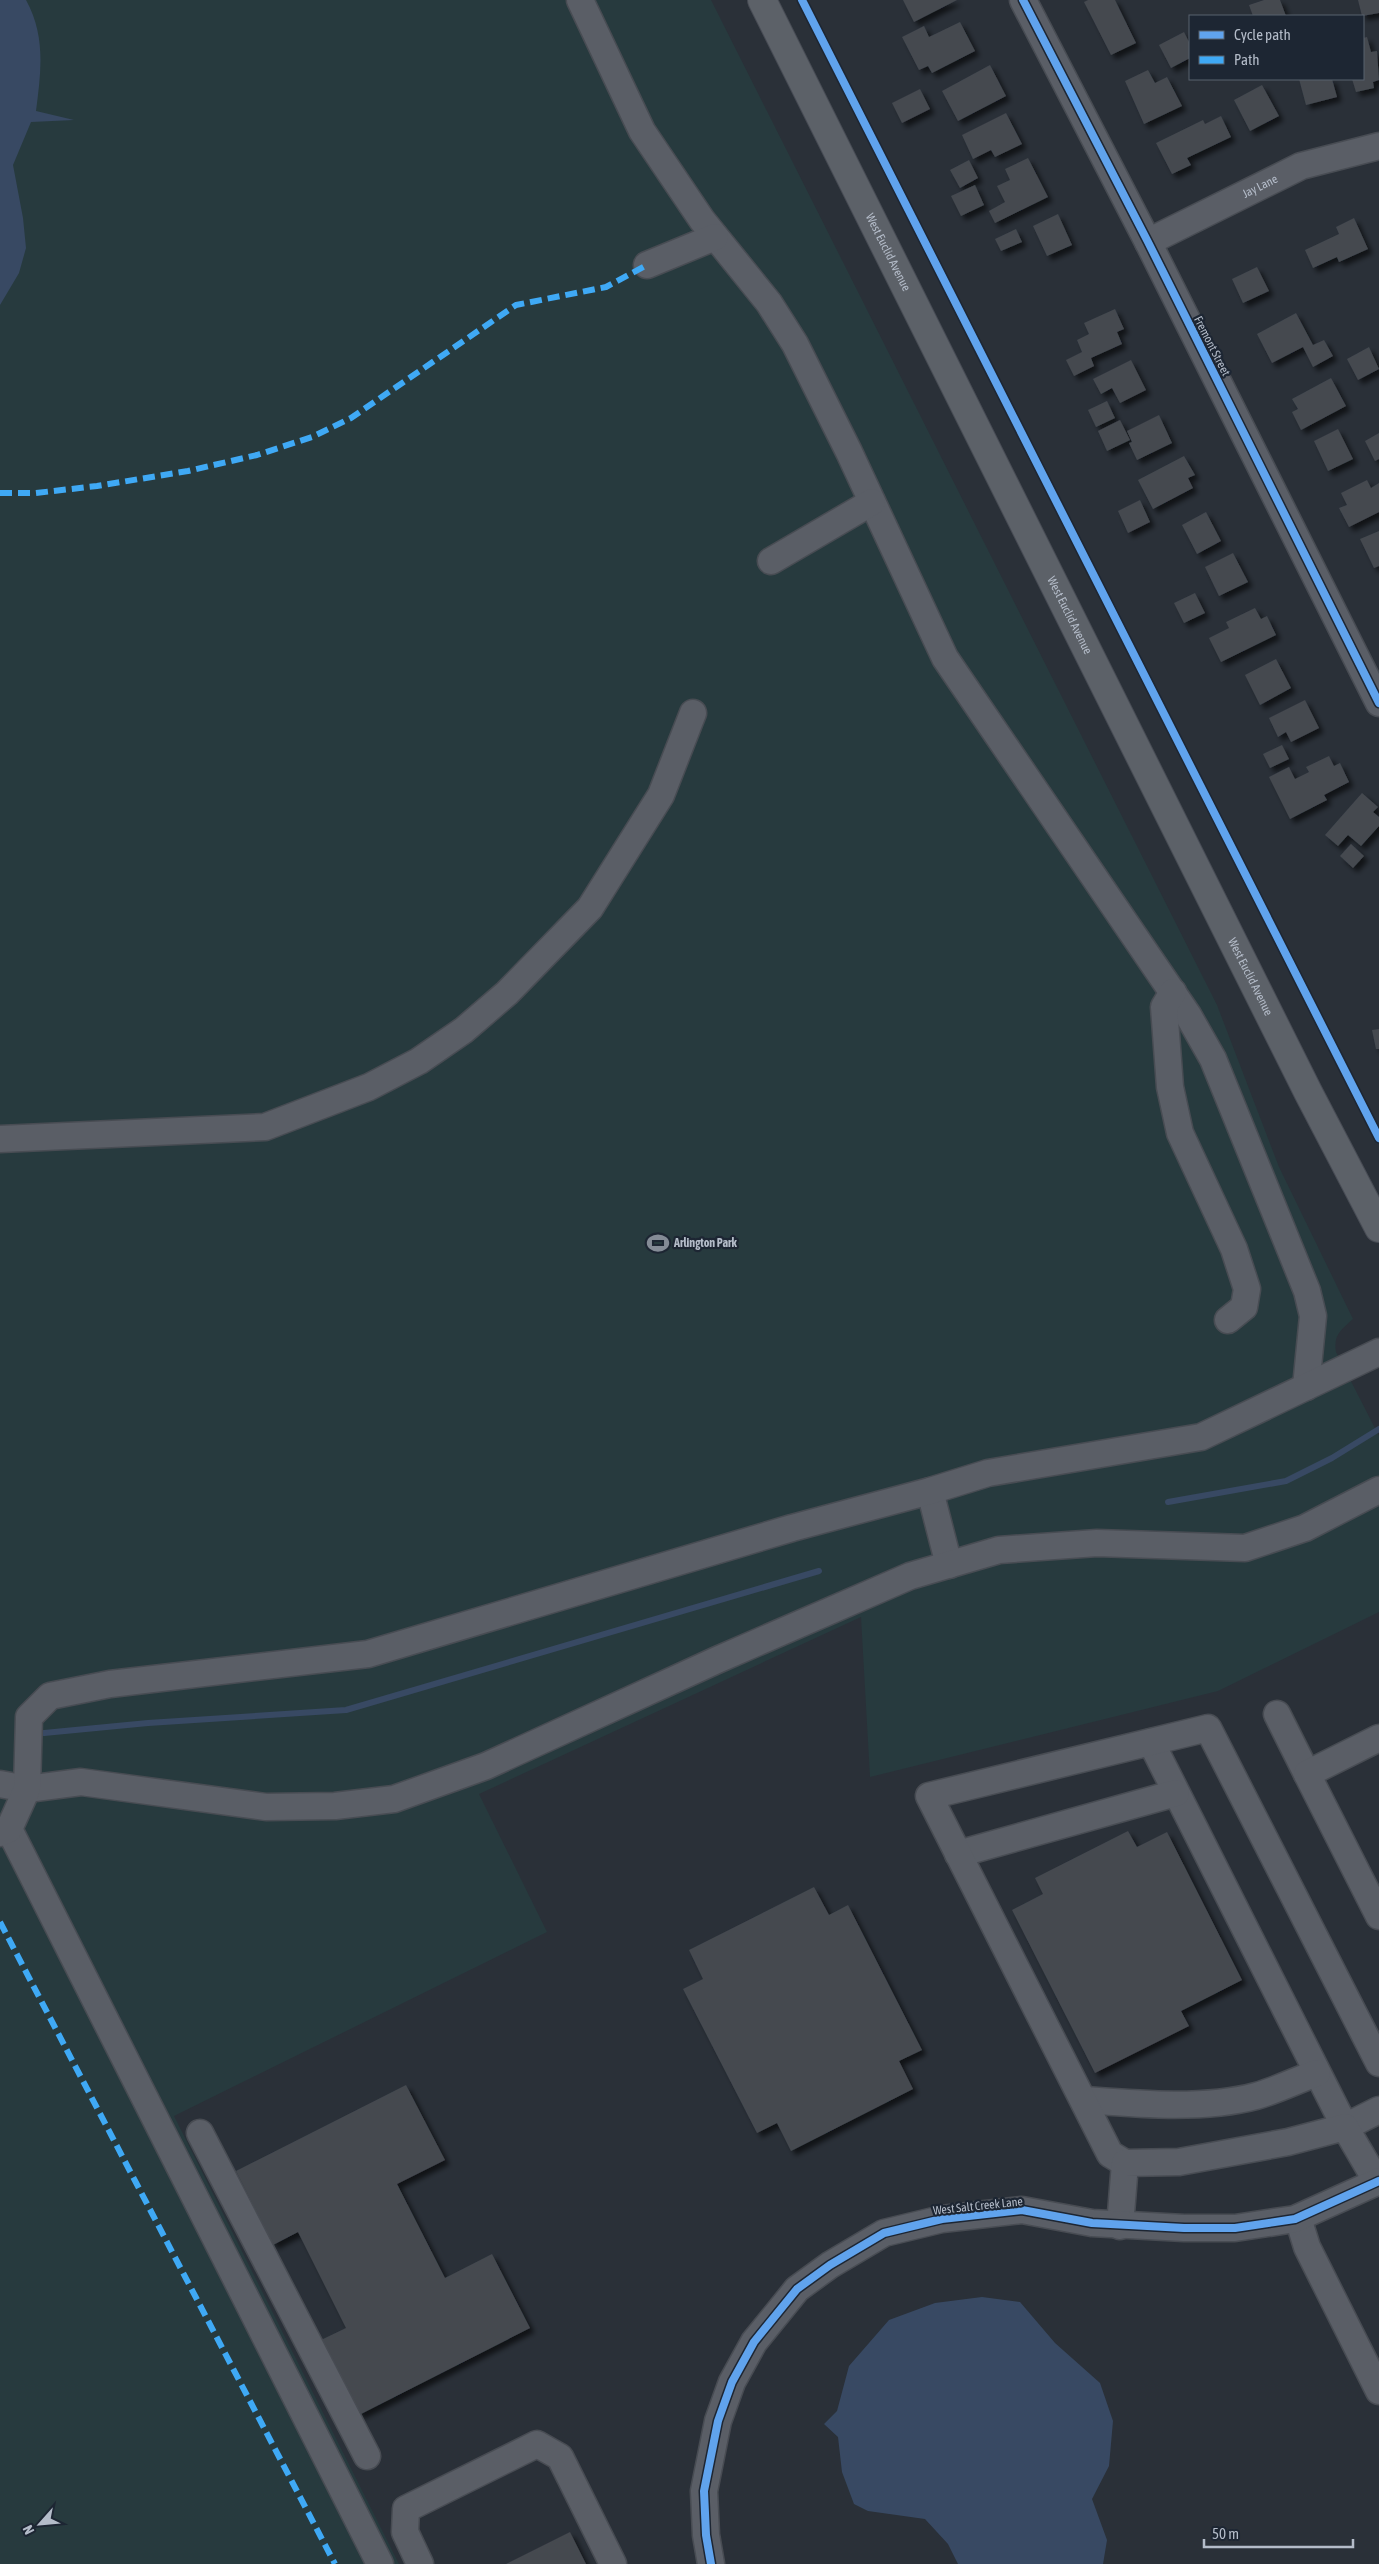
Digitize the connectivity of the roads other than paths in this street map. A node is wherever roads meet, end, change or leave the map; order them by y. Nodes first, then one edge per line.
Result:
1 (580, 0) edge
2 (762, 0) edge
3 (1023, 0) edge
4 (1379, 146) edge
5 (715, 237) junction
6 (1148, 242) junction
7 (646, 265) dead end
8 (872, 502) junction
9 (771, 561) dead end
10 (1379, 704) edge
11 (693, 713) dead end
12 (1173, 992) junction
13 (0, 1139) edge
14 (1379, 1228) edge
15 (1228, 1320) dead end
16 (1379, 1352) edge
17 (1306, 1387) junction
18 (1379, 1490) edge
19 (930, 1492) junction
20 (949, 1565) junction
21 (1277, 1714) dead end
22 (1379, 1738) edge
23 (1150, 1742) junction
24 (1307, 1774) junction
25 (0, 1784) edge
26 (27, 1789) junction
27 (1176, 1793) junction
28 (4, 1831) edge
29 (958, 1854) junction
30 (1379, 1916) edge
31 (1379, 2063) edge
32 (1317, 2073) junction
33 (1084, 2100) junction
34 (1379, 2110) edge
35 (1345, 2127) junction
36 (200, 2133) dead end
37 (1125, 2164) junction
38 (1378, 2181) edge
39 (1298, 2218) junction
40 (1120, 2226) junction
41 (1379, 2391) edge
42 (367, 2456) dead end
43 (380, 2564) edge
44 (420, 2564) edge
45 (614, 2564) edge
46 (711, 2564) edge

1 - 5 street
2 - 14 main road, West Euclid Avenue
3 - 6 street, Fremont Street
4 - 6 street, Jay Lane
5 - 7 street
5 - 8 street
6 - 10 street, Fremont Street
8 - 9 street
8 - 12 street
11 - 13 street
12 - 15 street
12 - 17 street
16 - 17 street
17 - 19 street
18 - 20 street
19 - 20 street
19 - 26 street
20 - 26 street
21 - 24 street
22 - 24 street
23 - 27 street
23 - 29 street
23 - 31 street
24 - 30 street
25 - 26 street
26 - 28 street
27 - 29 street
27 - 32 street
28 - 43 street
29 - 33 street
32 - 33 street
32 - 35 street
33 - 37 street
34 - 35 street
35 - 37 street
35 - 38 street
36 - 42 street
37 - 40 street
38 - 39 street, West Salt Creek Lane
39 - 40 street, West Salt Creek Lane
39 - 41 street
40 - 46 street, West Salt Creek Lane
44 - 45 street

